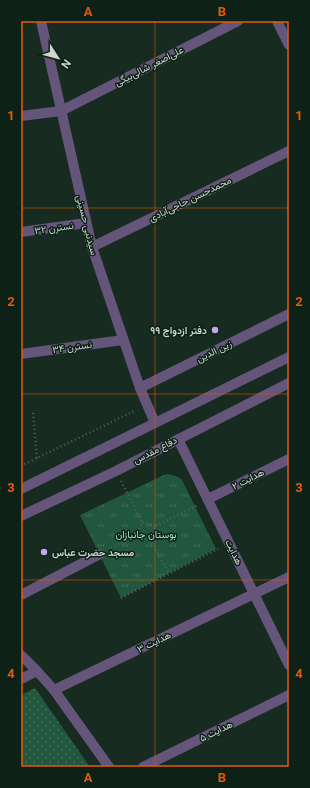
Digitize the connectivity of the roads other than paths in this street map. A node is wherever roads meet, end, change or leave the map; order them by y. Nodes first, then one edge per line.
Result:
1 (41, 21) edge
2 (238, 21) edge
3 (277, 21) edge
4 (289, 45) edge
5 (61, 111) junction
6 (21, 116) edge
7 (289, 151) edge
8 (86, 223) junction
9 (21, 232) edge
10 (92, 247) junction
11 (289, 314) edge
12 (123, 340) junction
13 (21, 354) edge
14 (289, 357) edge
15 (289, 383) edge
16 (140, 388) junction
17 (155, 423) junction
18 (178, 439) junction
19 (289, 459) edge
20 (21, 489) edge
21 (208, 499) junction
22 (21, 516) edge
23 (100, 554) road end
24 (289, 576) edge
25 (254, 594) junction
26 (21, 595) edge
27 (21, 655) edge
28 (289, 665) edge
29 (37, 671) junction
30 (21, 679) edge
31 (54, 690) junction
32 (289, 695) edge
33 (109, 767) edge
34 (143, 767) edge

1 - 5 street, سیدنبی حسینی
2 - 5 street, علی‌اصغر شالی‌بیگی
3 - 4 street
5 - 6 street, علی‌اصغر شالی‌بیگی
5 - 8 street, سیدنبی حسینی
7 - 10 street, محمدحسن حاجی‌آبادی
8 - 9 street, نسترن ۳۲
8 - 10 street, سیدنبی حسینی
10 - 12 street, سیدنبی حسینی
11 - 16 street, زین الدین
12 - 13 street, نسترن ۳۴
12 - 16 street, سیدنبی حسینی
14 - 17 street
15 - 18 street, دفاع مقدس
16 - 17 street, سیدنبی حسینی
17 - 20 street
18 - 21 street, هدایت
18 - 22 street, دفاع مقدس
19 - 21 street, هدایت ۲
21 - 25 street, هدایت
23 - 26 street
24 - 25 street, هدایت ۳
25 - 28 street, هدایت
25 - 31 street, هدایت ۳
27 - 29 street
29 - 30 street
29 - 31 street
31 - 33 street
32 - 34 street, هدایت ۵

